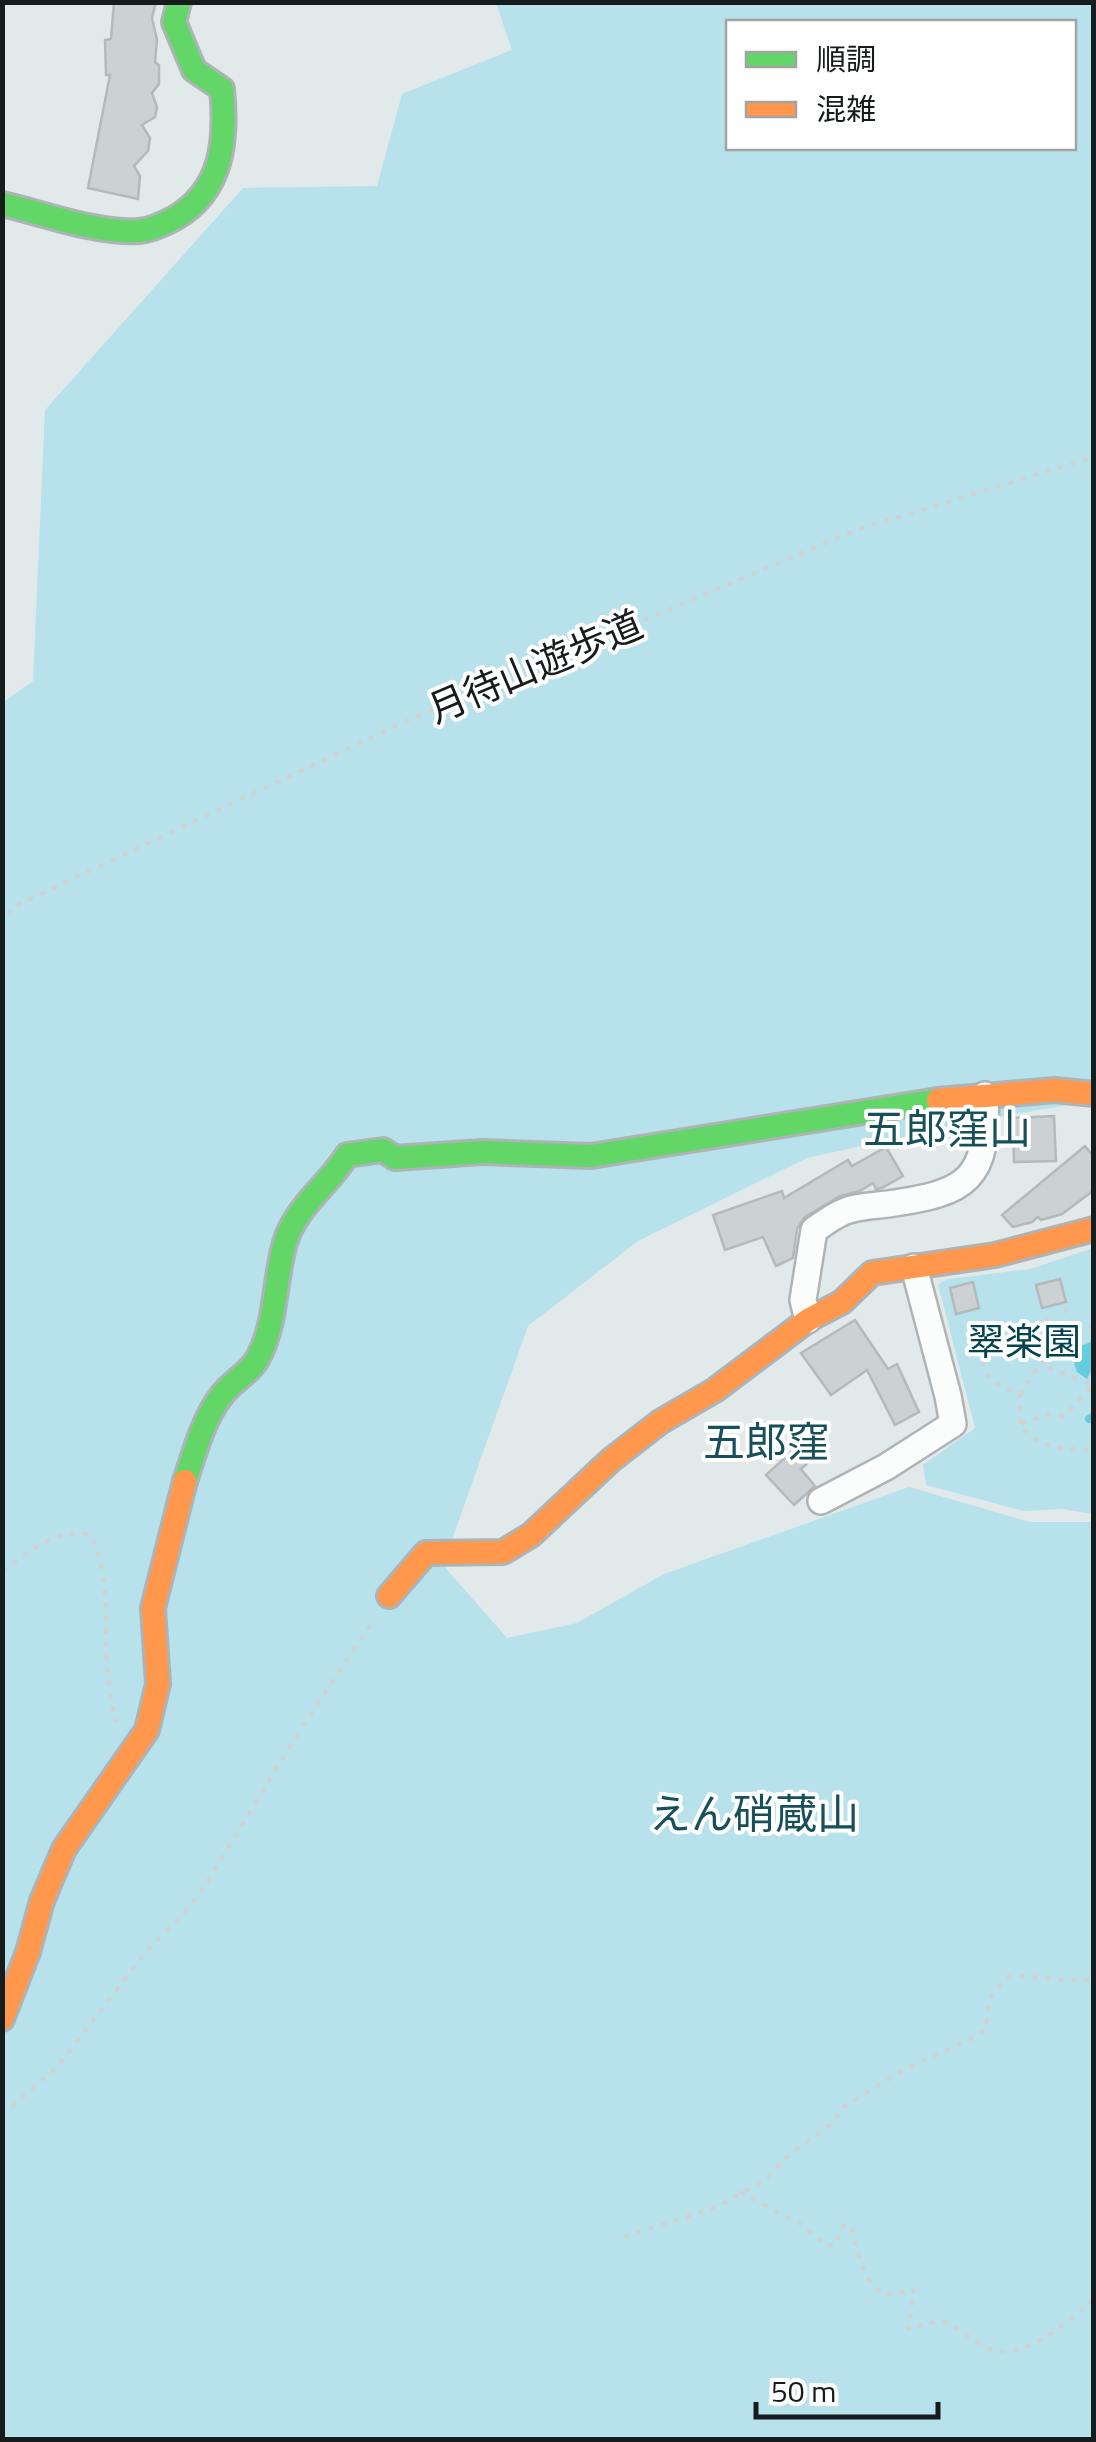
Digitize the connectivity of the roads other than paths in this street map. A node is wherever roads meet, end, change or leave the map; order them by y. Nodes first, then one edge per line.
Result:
1 (179, 2) edge
2 (2, 204) edge
3 (1094, 1094) edge
4 (985, 1095) junction
5 (1094, 1228) edge
6 (914, 1267) junction
7 (808, 1320) junction
8 (821, 1501) dead end
9 (390, 1596) road end
10 (2, 2020) edge

1 - 2 street
3 - 4 street
4 - 7 street
4 - 10 street
5 - 6 street
6 - 7 street
6 - 8 street
7 - 9 street

